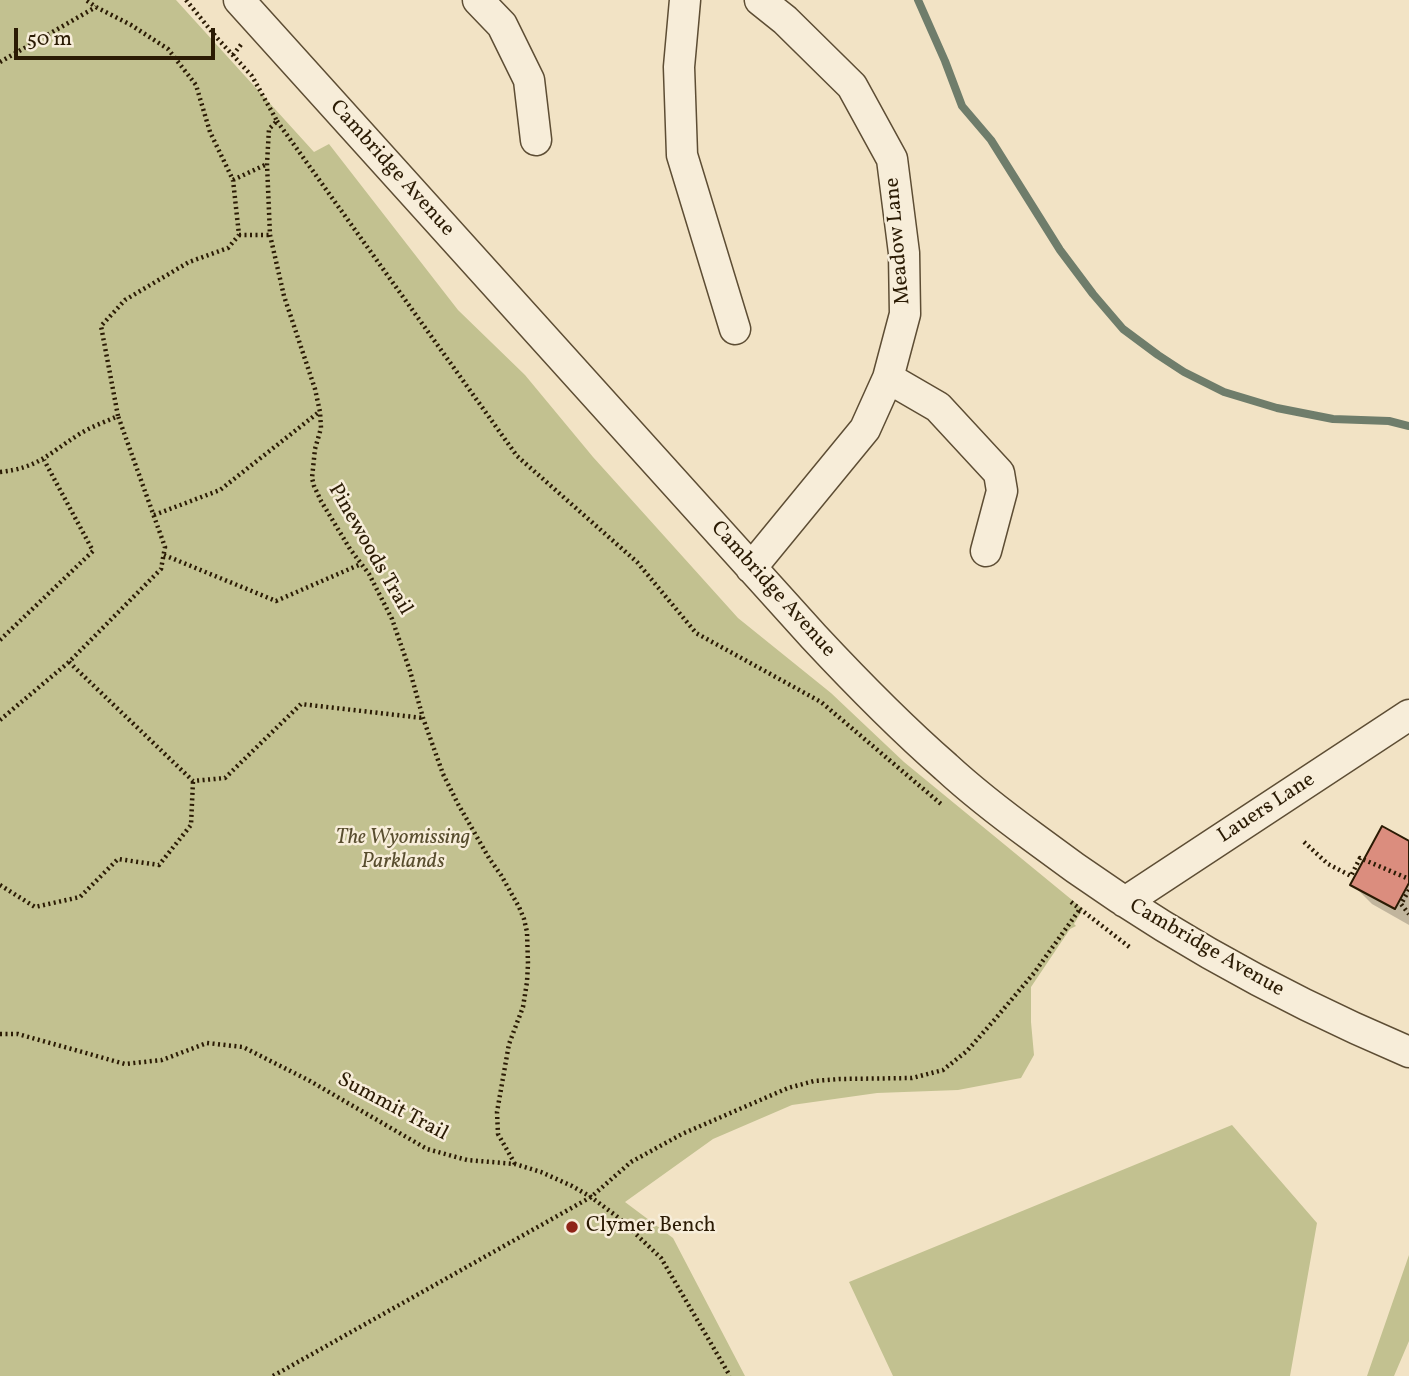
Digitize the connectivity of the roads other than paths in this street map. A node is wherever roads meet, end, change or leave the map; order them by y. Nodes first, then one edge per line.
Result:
1 (239, 0) edge
2 (478, 0) edge
3 (685, 0) edge
4 (760, 0) edge
5 (536, 140) dead end
6 (735, 329) dead end
7 (888, 378) junction
8 (986, 551) dead end
9 (751, 568) junction
10 (1409, 715) edge
11 (1125, 902) junction
12 (1409, 1052) edge

1 - 9 street, Cambridge Avenue
2 - 5 street
3 - 6 street
4 - 7 street, Meadow Lane
7 - 8 street
7 - 9 street, Meadow Lane
9 - 11 street, Cambridge Avenue
10 - 11 street, Lauers Lane
11 - 12 street, Cambridge Avenue

